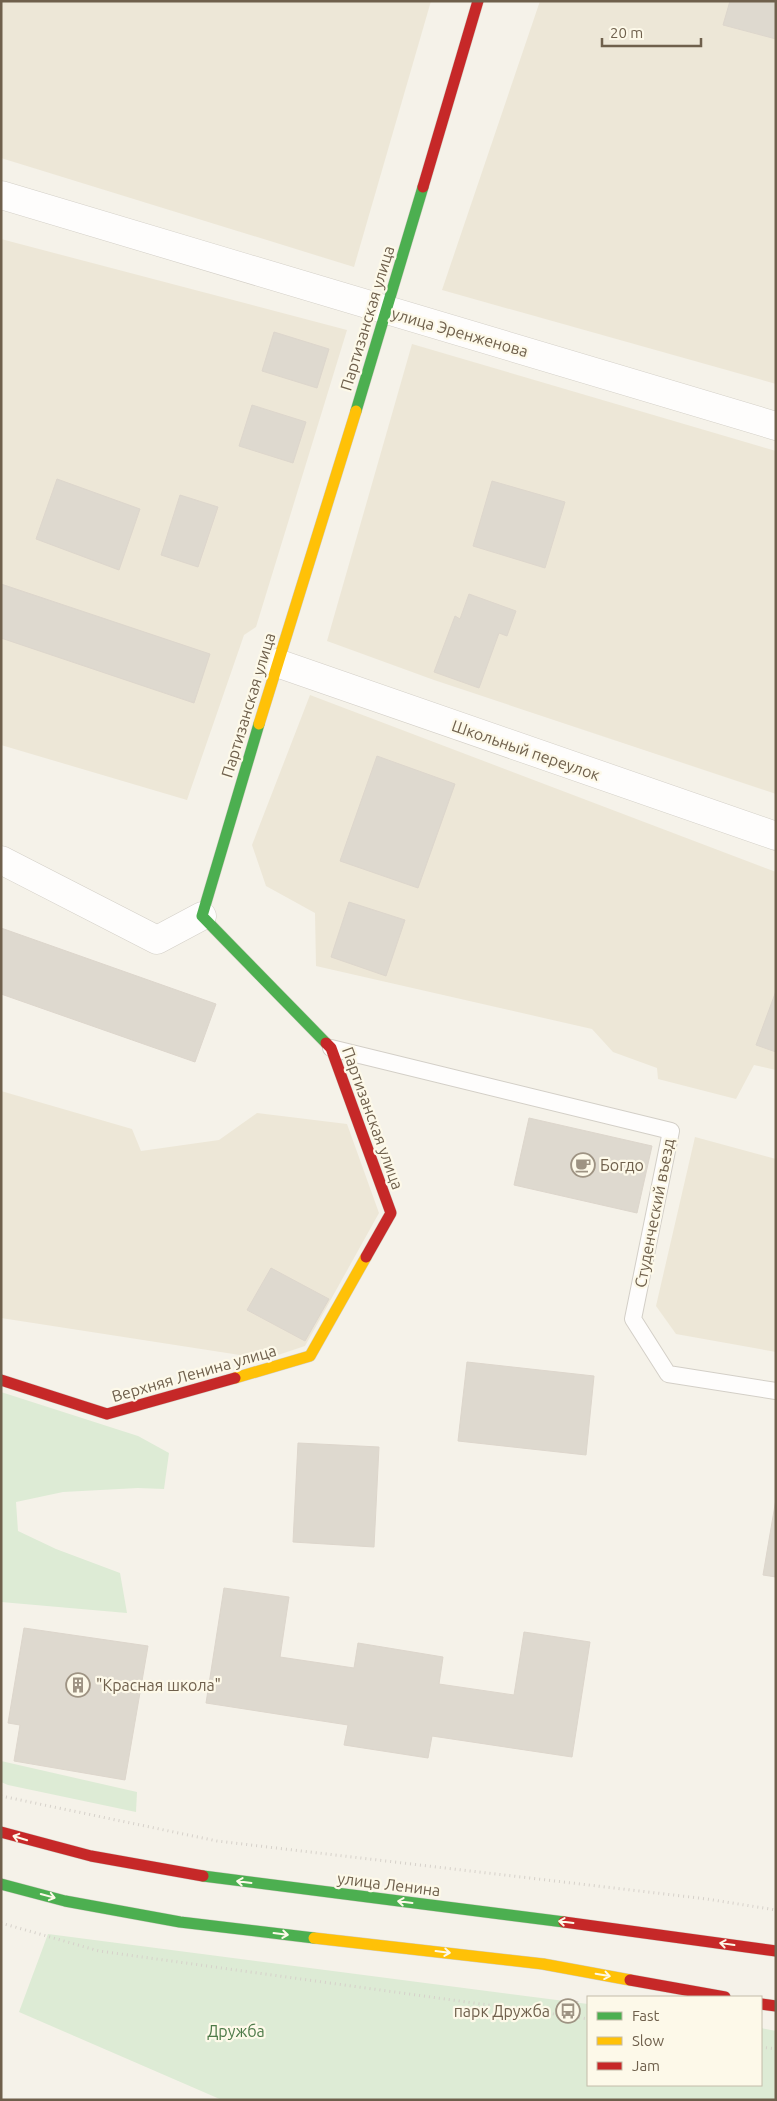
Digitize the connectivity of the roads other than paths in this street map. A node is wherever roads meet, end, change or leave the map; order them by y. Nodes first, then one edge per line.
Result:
1 (478, 1) edge
2 (1, 195) edge
3 (387, 311) junction
4 (776, 426) edge
5 (277, 663) junction
6 (776, 836) edge
7 (1, 860) edge
8 (202, 916) junction
9 (331, 1048) junction
10 (310, 1356) joint
11 (1, 1380) edge
12 (776, 1391) edge
13 (1, 1832) edge
14 (1, 1884) edge
15 (776, 1951) edge
16 (719, 1996) edge
17 (762, 2004) edge
18 (776, 2006) edge

1 - 3 street, Партизанская улица
2 - 3 street, улица Эренженова
3 - 4 street, улица Эренженова
3 - 5 street, Партизанская улица
5 - 6 street, Школьный переулок
5 - 8 street, Партизанская улица
7 - 8 street
8 - 9 street, Партизанская улица
9 - 10 street, Партизанская улица
9 - 12 lane, Студенческий въезд
10 - 11 street, Верхняя Ленина улица
15 -> 13 street, улица Ленина
14 -> 16 street
17 - 18 street

